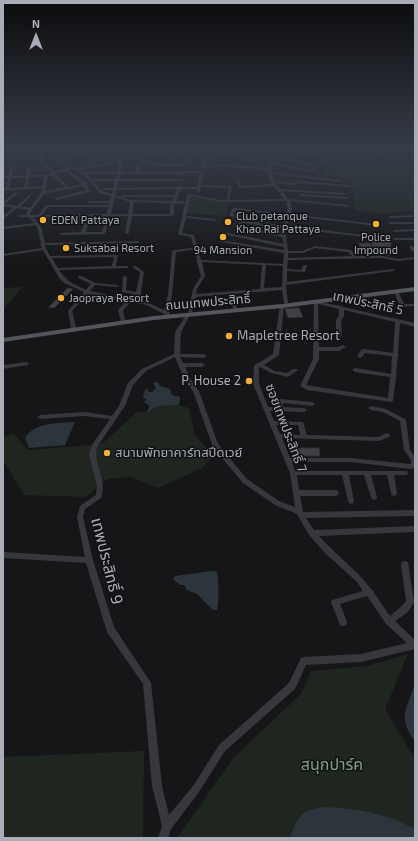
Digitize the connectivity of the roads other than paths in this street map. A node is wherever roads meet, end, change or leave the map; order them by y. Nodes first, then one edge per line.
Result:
1 (71, 187) edge
2 (86, 187) edge
3 (98, 187) edge
4 (194, 187) edge
5 (199, 187) edge
6 (216, 187) edge
7 (231, 187) edge
8 (276, 187) edge
9 (26, 188) joint
10 (46, 188) joint
11 (68, 188) joint
12 (104, 188) dead end
13 (115, 188) junction
14 (179, 188) junction
15 (5, 190) edge
16 (278, 190) junction
17 (54, 191) junction
18 (16, 193) dead end
19 (43, 193) junction
20 (282, 194) junction
21 (344, 194) dead end
22 (30, 195) dead end
23 (74, 195) junction
24 (197, 195) dead end
25 (113, 196) junction
26 (176, 196) junction
27 (63, 197) junction
28 (214, 197) dead end
29 (347, 198) dead end
30 (57, 199) dead end
31 (228, 199) dead end
32 (80, 200) dead end
33 (287, 200) junction
34 (90, 202) dead end
35 (132, 202) dead end
36 (3, 204) edge
37 (111, 204) junction
38 (152, 204) dead end
39 (187, 204) junction
40 (348, 206) dead end
41 (18, 207) junction
42 (31, 208) junction
43 (89, 215) junction
44 (108, 215) junction
45 (150, 215) junction
46 (18, 216) dead end
47 (29, 216) junction
48 (40, 216) junction
49 (130, 216) junction
50 (289, 216) junction
51 (415, 216) edge
52 (184, 217) junction
53 (390, 217) dead end
54 (3, 218) edge
55 (215, 220) dead end
56 (246, 220) dead end
57 (390, 223) dead end
58 (415, 223) edge
59 (36, 224) junction
60 (377, 225) dead end
61 (285, 227) junction
62 (3, 228) edge
63 (415, 230) edge
64 (394, 231) dead end
65 (127, 233) dead end
66 (61, 234) dead end
67 (82, 234) junction
68 (223, 234) dead end
69 (284, 236) junction
70 (382, 238) dead end
71 (395, 239) dead end
72 (415, 239) edge
73 (221, 241) dead end
74 (138, 242) dead end
75 (42, 244) junction
76 (286, 246) junction
77 (411, 247) dead end
78 (44, 249) junction
79 (191, 249) dead end
80 (286, 252) junction
81 (415, 252) edge
82 (3, 255) edge
83 (50, 257) junction
84 (356, 258) junction
85 (415, 258) edge
86 (286, 259) junction
87 (198, 261) junction
88 (264, 264) junction
89 (126, 266) dead end
90 (134, 266) dead end
91 (305, 266) dead end
92 (114, 267) junction
93 (285, 268) junction
94 (57, 269) junction
95 (394, 270) dead end
96 (80, 277) dead end
97 (125, 277) dead end
98 (94, 284) junction
99 (116, 286) dead end
100 (284, 286) junction
101 (415, 288) edge
102 (262, 290) junction
103 (396, 291) junction
104 (87, 292) junction
105 (139, 294) junction
106 (232, 294) junction
107 (194, 296) junction
108 (130, 300) junction
109 (137, 301) junction
110 (316, 302) junction
111 (284, 305) junction
112 (415, 305) edge
113 (341, 307) junction
114 (235, 308) junction
115 (189, 313) junction
116 (167, 315) junction
117 (123, 320) junction
118 (398, 321) junction
119 (415, 325) edge
120 (73, 327) junction
121 (339, 335) dead end
122 (3, 337) edge
123 (3, 340) edge
124 (344, 346) dead end
125 (316, 349) junction
126 (177, 354) junction
127 (396, 355) junction
128 (204, 356) dead end
129 (360, 356) dead end
130 (26, 364) dead end
131 (259, 364) junction
132 (182, 366) junction
133 (202, 366) dead end
134 (3, 367) edge
135 (295, 370) dead end
136 (355, 370) dead end
137 (394, 376) junction
138 (312, 404) dead end
139 (371, 408) dead end
140 (266, 409) junction
141 (280, 409) junction
142 (304, 410) dead end
143 (40, 417) dead end
144 (114, 418) junction
145 (272, 422) junction
146 (387, 435) dead end
147 (277, 436) junction
148 (304, 437) junction
149 (288, 460) junction
150 (293, 473) junction
151 (345, 473) junction
152 (367, 473) junction
153 (390, 473) junction
154 (405, 473) dead end
155 (296, 493) junction
156 (336, 493) dead end
157 (394, 493) dead end
158 (374, 497) dead end
159 (351, 501) dead end
160 (415, 512) edge
161 (300, 513) junction
162 (415, 529) edge
163 (312, 533) junction
164 (3, 555) edge
165 (89, 560) junction
166 (405, 564) dead end
167 (370, 592) junction
168 (389, 621) junction
169 (343, 622) dead end
170 (415, 645) edge
171 (167, 826) junction
172 (163, 838) edge

1 - 11 street
2 - 23 street
3 - 25 street
4 - 14 street
5 - 24 street
6 - 28 street
7 - 31 street
8 - 16 street
9 - 10 street
9 - 15 street
10 - 19 street
11 - 17 street
12 - 13 street
13 - 14 street
13 - 25 street
14 - 26 street
16 - 20 street
16 - 21 street
17 - 19 street
17 - 27 street
18 - 36 street
19 - 42 street
20 - 29 street
20 - 33 street
22 - 41 street
23 - 27 street
23 - 32 street
25 - 26 street
25 - 37 street
25 - 39 street
26 - 45 street
27 - 30 street
33 - 39 street
33 - 40 street
33 - 50 street
34 - 37 street
35 - 49 street
36 - 41 street
37 - 44 street
37 - 48 street
38 - 45 street
39 - 52 street
41 - 42 street
41 - 54 street
42 - 47 street
43 - 44 street
43 - 48 street
43 - 67 street
44 - 49 street
44 - 67 street
45 - 49 street
46 - 47 street
47 - 48 street
47 - 59 street
49 - 65 street
50 - 56 street
50 - 60 street
50 - 61 street
51 - 53 street
52 - 55 street
52 - 87 street
57 - 58 street
59 - 62 street
59 - 75 street
61 - 69 street
61 - 69 street
61 - 70 street
63 - 64 street
66 - 67 street
68 - 76 street
69 - 76 street
71 - 72 street
73 - 80 street
74 - 75 street
75 - 78 street
76 - 80 street
77 - 81 street
78 - 82 street
78 - 83 street
79 - 116 street
80 - 84 street
80 - 86 street
83 - 92 street
83 - 94 street
84 - 85 street
84 - 86 street
86 - 93 street
87 - 88 street
87 - 107 street
88 - 93 street
88 - 102 street
89 - 92 street
90 - 105 street
91 - 93 street
92 - 94 street
93 - 100 street
94 - 104 street
95 - 100 street
96 - 98 street
97 - 105 street
98 - 99 street
98 - 104 street
100 - 102 street
100 - 111 street
101 - 103 main road, ถนนเทพประสิทธิ์
101 - 111 main road, ถนนเทพประสิทธิ์
102 - 106 street
103 - 110 main road, ถนนเทพประสิทธิ์
103 - 112 street
104 - 108 street
104 - 120 street
105 - 109 street
106 - 107 street
106 - 114 street
107 - 115 street
108 - 109 street
108 - 117 street
109 - 116 street
110 - 111 main road, ถนนเทพประสิทธิ์
110 - 113 street, เทพประสิทธิ์ 5
110 - 125 street
111 - 114 main road, ถนนเทพประสิทธิ์
111 - 115 main road, ถนนเทพประสิทธิ์
111 - 131 street
113 - 118 street, เทพประสิทธิ์ 5
113 - 121 street
114 - 115 main road, ถนนเทพประสิทธิ์
115 - 116 main road, ถนนเทพประสิทธิ์
115 - 126 street
116 - 117 main road, ถนนเทพประสิทธิ์
116 - 123 main road, ถนนเทพประสิทธิ์
117 - 120 main road, ถนนเทพประสิทธิ์
118 - 119 street, เทพประสิทธิ์ 5
118 - 127 street
120 - 122 main road, ถนนเทพประสิทธิ์
124 - 125 street
125 - 137 street
126 - 128 street
126 - 132 street
126 - 144 street, เทพประสิทธิ์ 9
127 - 129 street
127 - 137 street
130 - 134 street
131 - 135 street
131 - 140 street, ซอยเทพประสิทธิ์ 7
132 - 133 street
132 - 161 street
136 - 137 street
138 - 141 street
139 - 149 street
140 - 141 street
140 - 145 street, ซอยเทพประสิทธิ์ 7
141 - 142 street
143 - 144 street
144 - 165 street, เทพประสิทธิ์ 9
145 - 147 street, ซอยเทพประสิทธิ์ 7
145 - 148 street
146 - 148 street
147 - 148 street
147 - 149 street, ซอยเทพประสิทธิ์ 7
149 - 150 street, ซอยเทพประสิทธิ์ 7
150 - 151 street
150 - 155 street, ซอยเทพประสิทธิ์ 7
151 - 152 street
151 - 159 street
152 - 153 street
152 - 158 street
153 - 154 street
153 - 157 street
155 - 156 street
155 - 161 street, ซอยเทพประสิทธิ์ 7
160 - 161 street
161 - 163 street, ซอยเทพประสิทธิ์ 7
162 - 163 street
163 - 167 street, ซอยเทพประสิทธิ์ 7
164 - 165 street
165 - 171 street, เทพประสิทธิ์ 9
166 - 168 street
167 - 168 street, ซอยเทพประสิทธิ์ 7
167 - 169 street
168 - 170 street, ซอยเทพประสิทธิ์ 7
170 - 171 street
171 - 172 street

